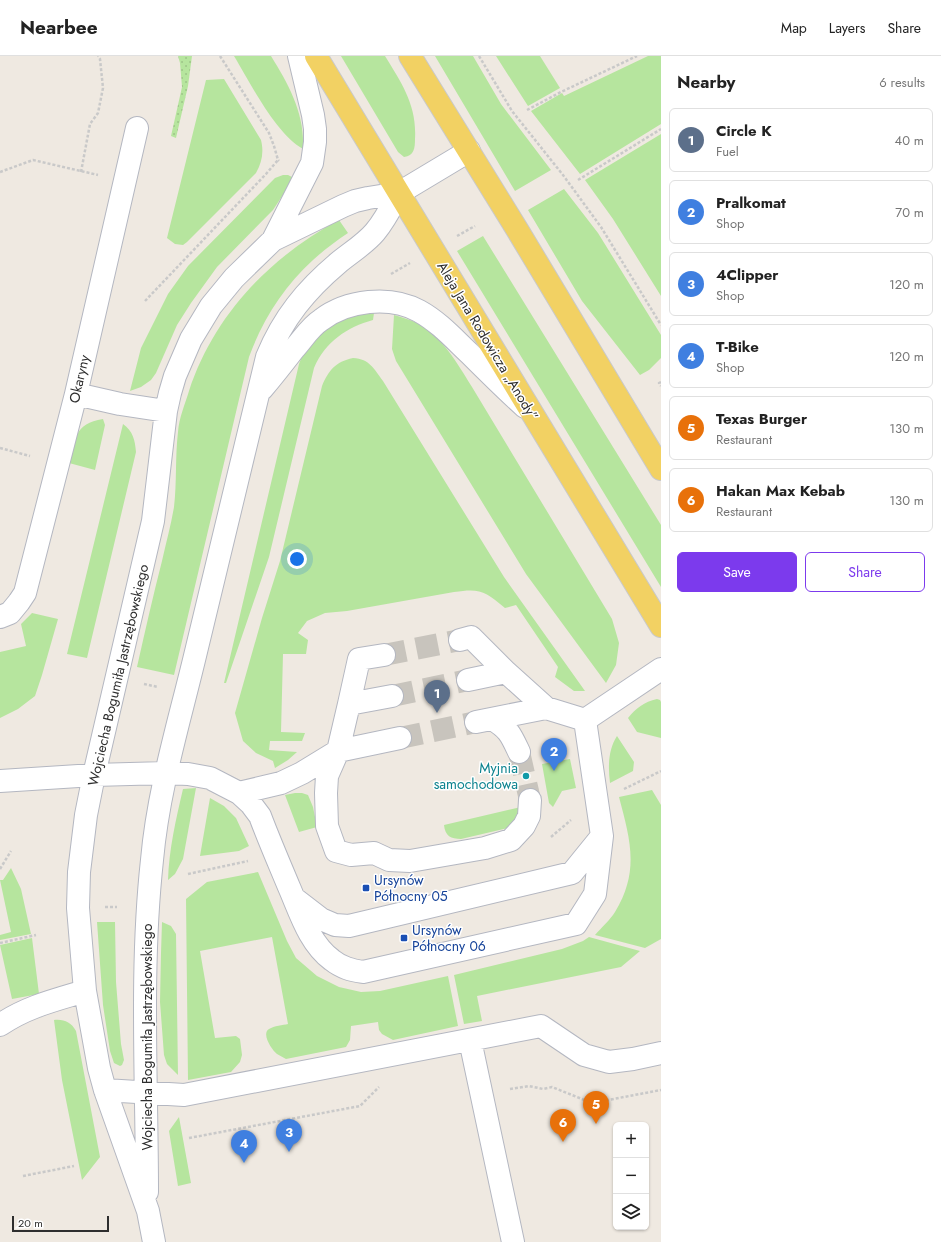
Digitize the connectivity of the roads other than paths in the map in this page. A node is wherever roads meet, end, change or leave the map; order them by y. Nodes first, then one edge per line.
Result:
1 (299, 56) edge
2 (316, 56) edge
3 (410, 56) edge
4 (137, 128) dead end
5 (469, 151) junction
6 (399, 193) junction
7 (273, 240) junction
8 (76, 394) junction
9 (258, 395) junction
10 (166, 411) junction
11 (535, 417) junction
12 (661, 469) edge
13 (0, 617) edge
14 (661, 626) edge
15 (460, 640) tunnel mouth
16 (384, 655) tunnel mouth
17 (661, 669) edge
18 (506, 672) junction
19 (468, 680) tunnel mouth
20 (392, 696) tunnel mouth
21 (349, 704) junction
22 (546, 708) junction
23 (585, 720) junction
24 (400, 738) tunnel mouth
25 (338, 751) junction
26 (519, 752) tunnel mouth
27 (166, 773) junction
28 (94, 775) junction
29 (0, 781) edge
30 (239, 793) junction
31 (530, 800) tunnel mouth
32 (602, 836) junction
33 (294, 898) junction
34 (85, 991) junction
35 (0, 1025) edge
36 (470, 1040) junction
37 (661, 1053) edge
38 (105, 1090) junction
39 (147, 1092) junction
40 (148, 1211) junction
41 (154, 1242) edge
42 (513, 1242) edge

1 - 7 street, Wojciecha Bogumiła Jastrzębowskiego
2 - 6 main road, Aleja Jana Rodowicza „Anody”
3 - 5 main road
4 - 8 street, Okaryny
5 - 6 street
5 - 12 main road
6 - 7 street
6 - 9 street, Wojciecha Bogumiła Jastrzębowskiego
6 - 11 main road, Aleja Jana Rodowicza „Anody”
7 - 10 street, Wojciecha Bogumiła Jastrzębowskiego
8 - 10 street
8 - 13 street, Okaryny
9 - 11 street
9 - 27 street, Wojciecha Bogumiła Jastrzębowskiego
10 - 28 street, Wojciecha Bogumiła Jastrzębowskiego
11 - 14 main road, Aleja Jana Rodowicza „Anody”
15 - 18 street
16 - 21 street
17 - 23 street
18 - 19 street
18 - 22 street
20 - 21 street
21 - 25 street
22 - 23 street
22 - 26 street
23 - 32 street
24 - 25 street
25 - 30 street
25 - 31 street
27 - 28 street
27 - 30 street
27 - 39 street, Wojciecha Bogumiła Jastrzębowskiego
28 - 29 street
28 - 34 street, Wojciecha Bogumiła Jastrzębowskiego
30 - 33 street
32 - 33 street
32 - 33 street
34 - 35 street
34 - 38 street, Wojciecha Bogumiła Jastrzębowskiego
36 - 37 street
36 - 39 street
36 - 42 street
38 - 39 street
38 - 40 street, Wojciecha Bogumiła Jastrzębowskiego
39 - 40 street, Wojciecha Bogumiła Jastrzębowskiego
40 - 41 street, Wojciecha Bogumiła Jastrzębowskiego

